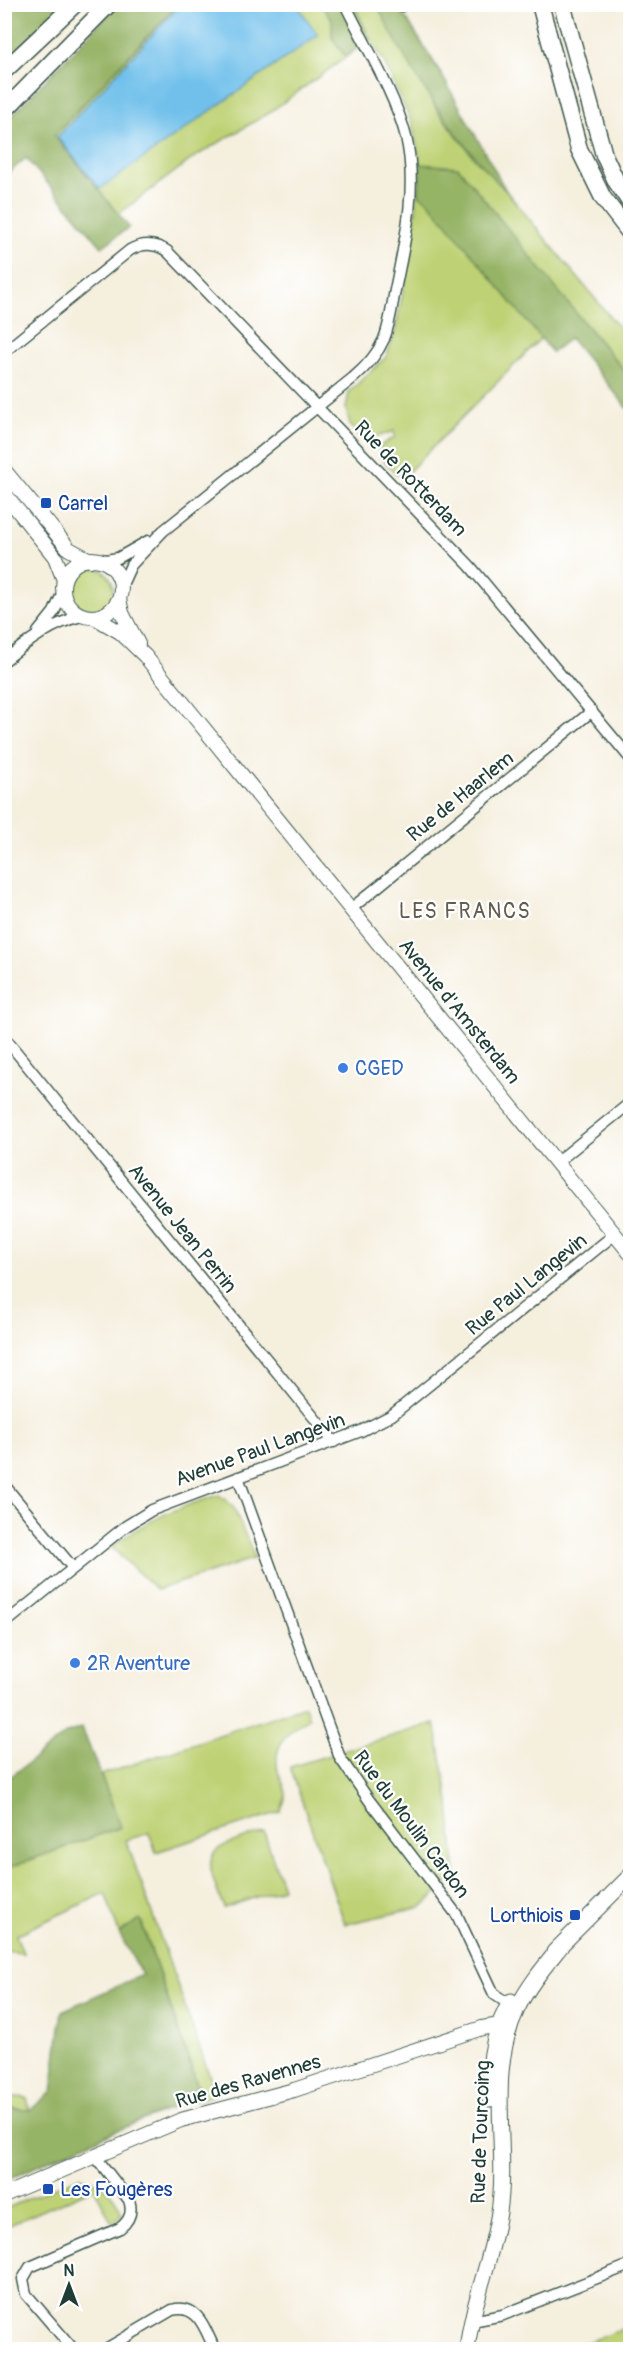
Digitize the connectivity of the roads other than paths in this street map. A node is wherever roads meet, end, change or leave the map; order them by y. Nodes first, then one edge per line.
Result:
1 (75, 4) edge
2 (109, 4) edge
3 (345, 4) edge
4 (540, 4) edge
5 (562, 4) edge
6 (4, 71) edge
7 (4, 111) edge
8 (630, 202) edge
9 (630, 233) edge
10 (4, 352) edge
11 (317, 406) junction
12 (4, 470) edge
13 (4, 494) edge
14 (163, 531) junction
15 (95, 560) junction
16 (64, 586) junction
17 (120, 593) junction
18 (88, 616) junction
19 (31, 639) junction
20 (145, 656) junction
21 (4, 661) edge
22 (592, 711) junction
23 (630, 758) edge
24 (352, 908) junction
25 (4, 1037) edge
26 (630, 1103) edge
27 (557, 1162) junction
28 (615, 1234) junction
29 (630, 1253) edge
30 (459, 1362) joint
31 (334, 1442) junction
32 (238, 1477) junction
33 (4, 1485) edge
34 (73, 1569) junction
35 (4, 1624) edge
36 (630, 1876) edge
37 (513, 2006) junction
38 (504, 2027) junction
39 (95, 2156) junction
40 (4, 2195) edge
41 (630, 2265) edge
42 (472, 2321) junction
43 (74, 2349) edge
44 (104, 2349) edge
45 (215, 2349) edge
46 (467, 2349) edge

1 - 6 main road
2 - 7 main road
3 - 11 street
4 - 9 main road
5 - 8 main road
10 - 11 street, Rue de Rotterdam
11 - 14 street
11 - 22 street, Rue de Rotterdam
12 - 15 street
13 - 16 street
14 - 15 street
14 - 17 street
15 - 16 street
15 - 17 street
16 - 18 street
16 - 19 street
17 - 18 street
17 - 20 street, Avenue d'Amsterdam
18 - 19 street
18 - 20 street, Avenue d'Amsterdam
19 - 21 street
20 - 24 street, Avenue d'Amsterdam
22 - 23 street, Rue de Rotterdam
22 - 24 street, Rue de Haarlem
24 - 27 street, Avenue d'Amsterdam
25 - 31 street, Avenue Jean Perrin
26 - 27 street
27 - 28 street, Avenue d'Amsterdam
28 - 29 street, Avenue d'Amsterdam
28 - 30 street, Rue Paul Langevin
30 - 31 street, Avenue Paul Langevin
31 - 32 street, Avenue Paul Langevin
32 - 34 street, Avenue Paul Langevin
32 - 37 street, Rue du Moulin Cardon
33 - 34 street
34 - 35 street, Avenue Paul Langevin
36 - 37 main road, Rue de Tourcoing
37 - 38 main road, Rue de Tourcoing
38 - 39 street, Rue des Ravennes
38 - 42 main road, Rue de Tourcoing
39 - 40 street, Rue des Ravennes
39 - 43 street
41 - 42 street
42 - 46 main road, Rue de Tourcoing
44 - 45 street

